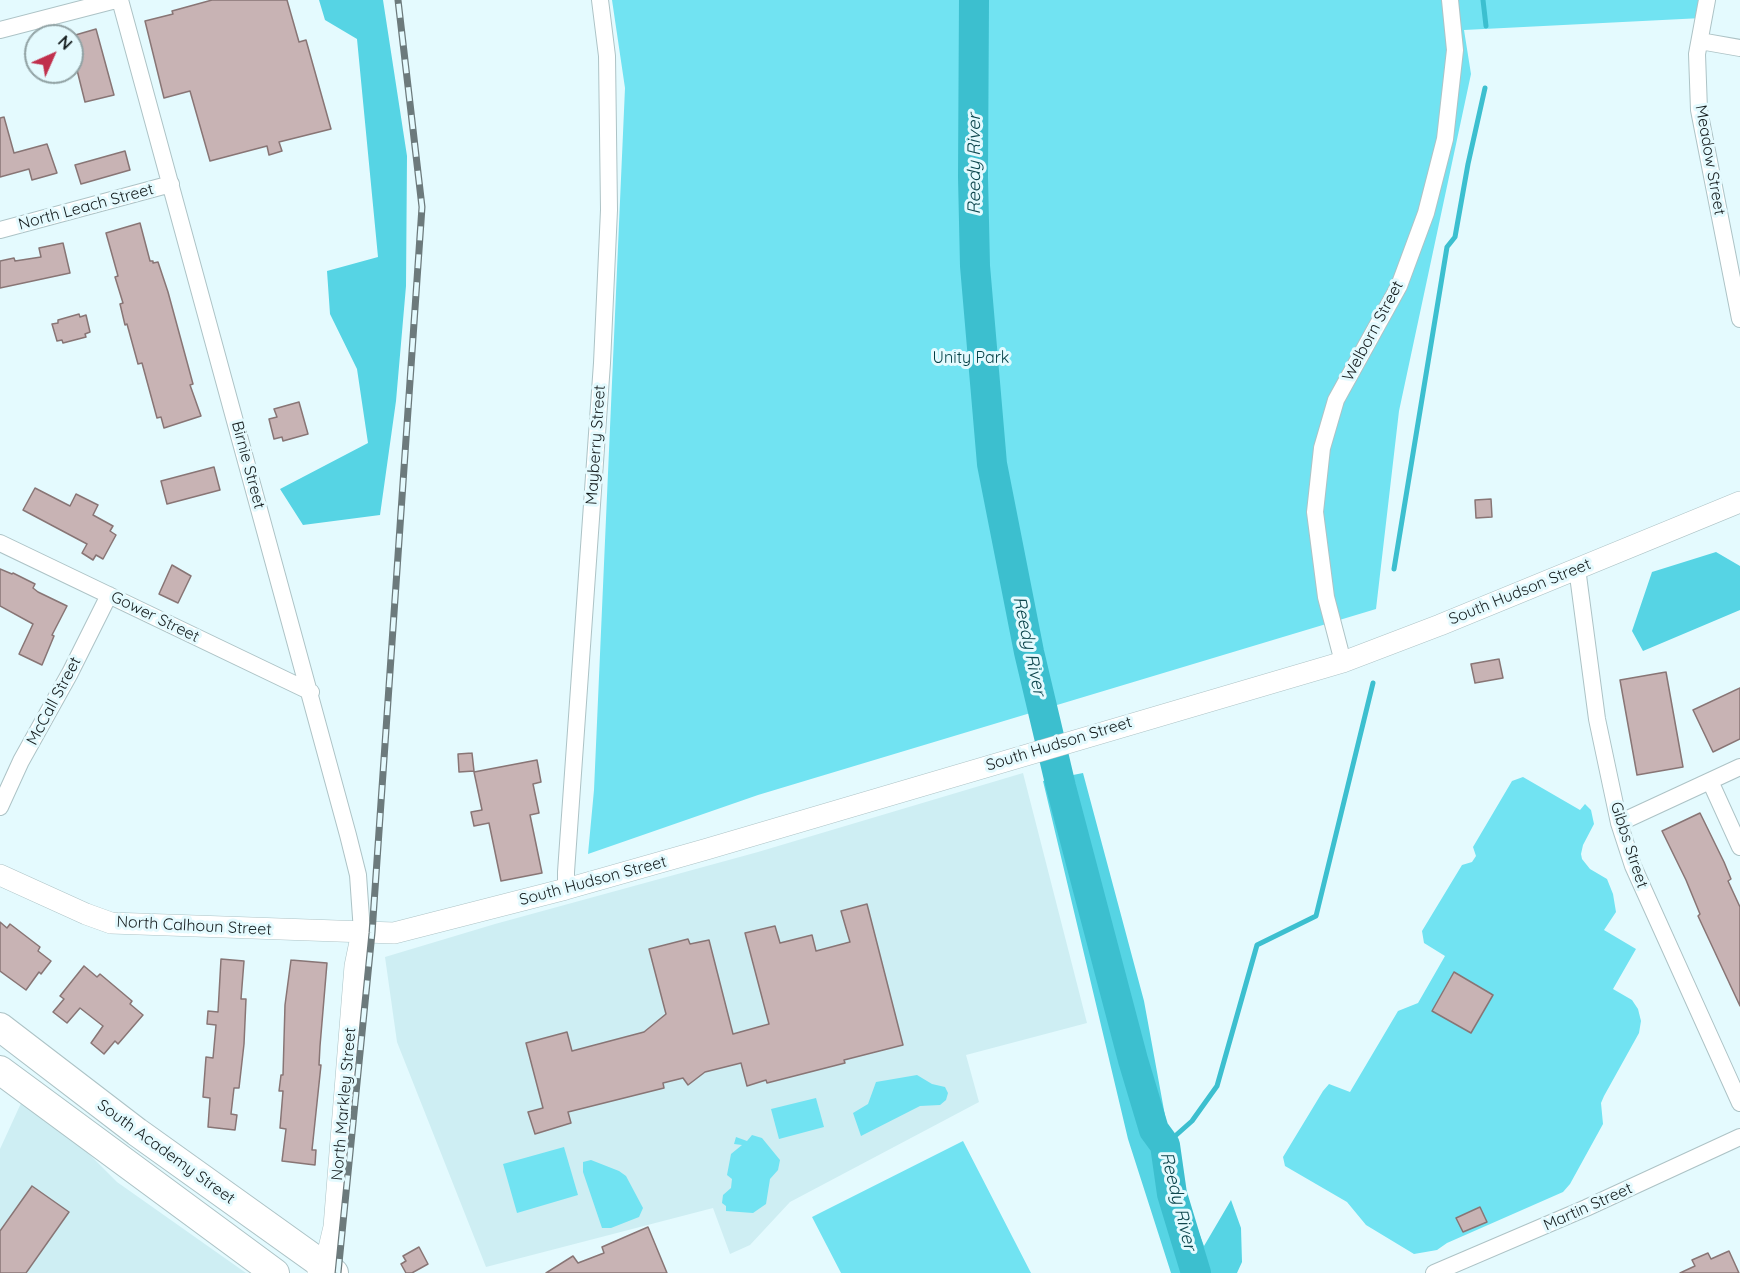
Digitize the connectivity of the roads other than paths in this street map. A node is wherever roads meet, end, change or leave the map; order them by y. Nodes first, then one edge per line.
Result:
1 (118, 0) edge
2 (600, 0) edge
3 (1450, 0) edge
4 (1707, 0) edge
5 (0, 30) edge
6 (1700, 41) junction
7 (1740, 48) edge
8 (171, 184) junction
9 (0, 230) edge
10 (1740, 319) edge
11 (1740, 502) edge
12 (0, 543) edge
13 (1576, 568) junction
14 (109, 595) junction
15 (1343, 662) junction
16 (310, 692) junction
17 (1740, 767) edge
18 (1710, 781) junction
19 (0, 807) edge
20 (1618, 823) junction
21 (1740, 847) edge
22 (0, 875) edge
23 (566, 889) junction
24 (362, 932) junction
25 (0, 1027) edge
26 (0, 1070) edge
27 (1740, 1103) edge
28 (1740, 1137) edge
29 (324, 1270) edge
30 (275, 1273) edge
31 (1434, 1273) edge

1 - 5 street
1 - 8 street, Birnie Street
2 - 23 street, Mayberry Street
3 - 15 street, Welborn Street
4 - 6 street, Meadow Street
6 - 7 street
6 - 10 street, Meadow Street
8 - 9 street, North Leach Street
8 - 16 street, Birnie Street
11 - 13 street, South Hudson Street
12 - 14 street, Gower Street
13 - 15 street, South Hudson Street
13 - 20 street, Gibbs Street
14 - 16 street, Gower Street
14 - 19 street, McCall Street
15 - 23 street, South Hudson Street
16 - 24 street, Birnie Street
17 - 18 street
18 - 20 street
18 - 21 street
20 - 27 street, Gibbs Street
22 - 24 street, North Calhoun Street
23 - 24 street, South Hudson Street
24 - 29 street, North Markley Street
25 - 29 highway, South Academy Street
26 - 30 highway, South Academy Street
28 - 31 street, Martin Street

